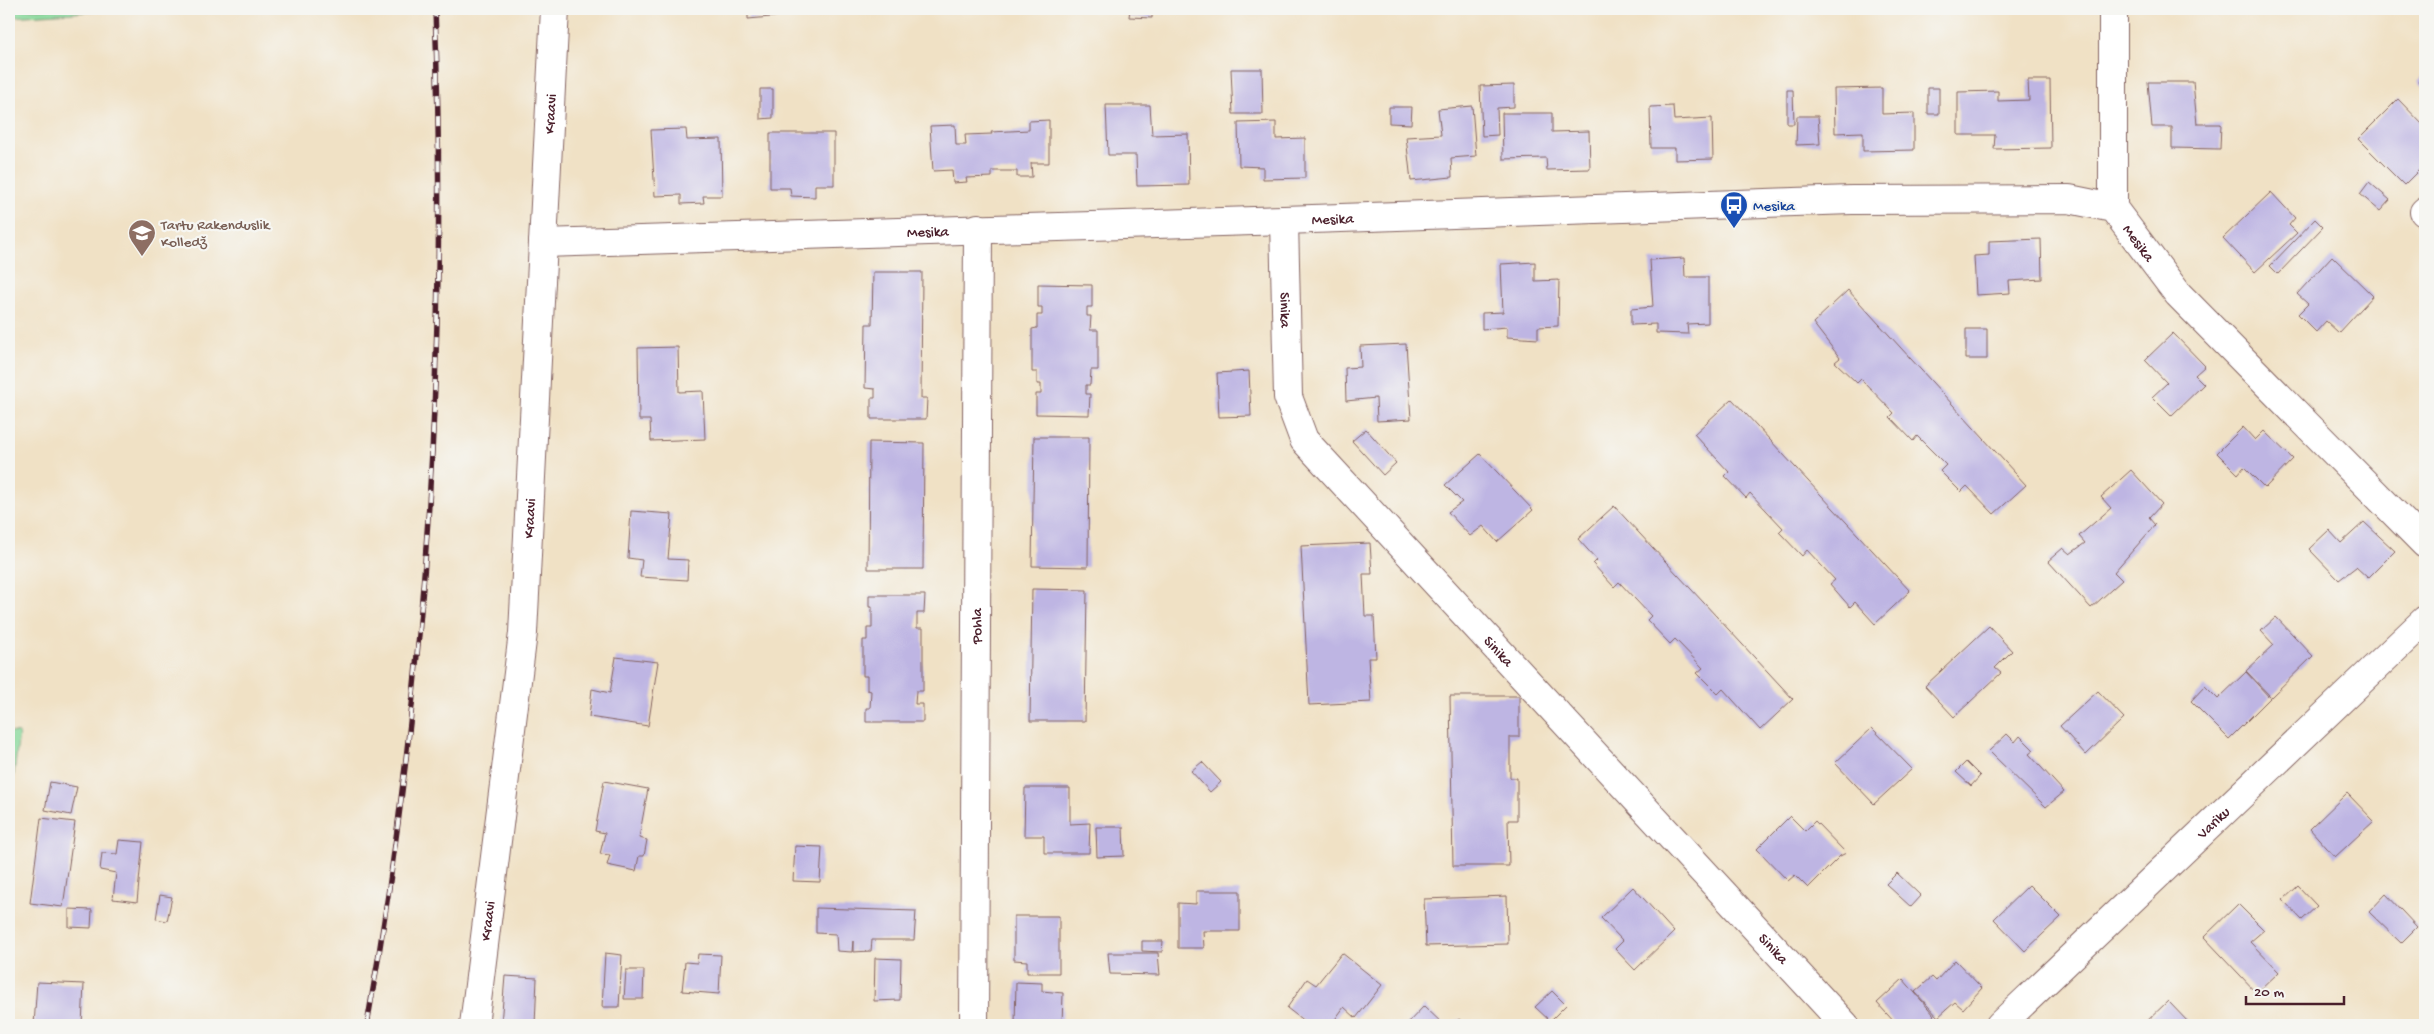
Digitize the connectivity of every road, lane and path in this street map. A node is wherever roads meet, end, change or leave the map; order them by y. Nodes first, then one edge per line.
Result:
1 (555, 9) edge
2 (2113, 9) edge
3 (2113, 208) junction
4 (1284, 220) junction
5 (978, 228) junction
6 (543, 243) junction
7 (2425, 544) edge
8 (2425, 620) edge
9 (474, 1025) edge
10 (974, 1025) edge
11 (1845, 1025) edge
12 (2000, 1025) edge

1 - 6 street, Kraavi
2 - 3 street
3 - 4 street, Mesika
3 - 7 street, Mesika
4 - 5 street, Mesika
4 - 11 street, Sinika
5 - 6 street, Mesika
5 - 10 street, Pohla
6 - 9 street, Kraavi
8 - 12 street, Variku

